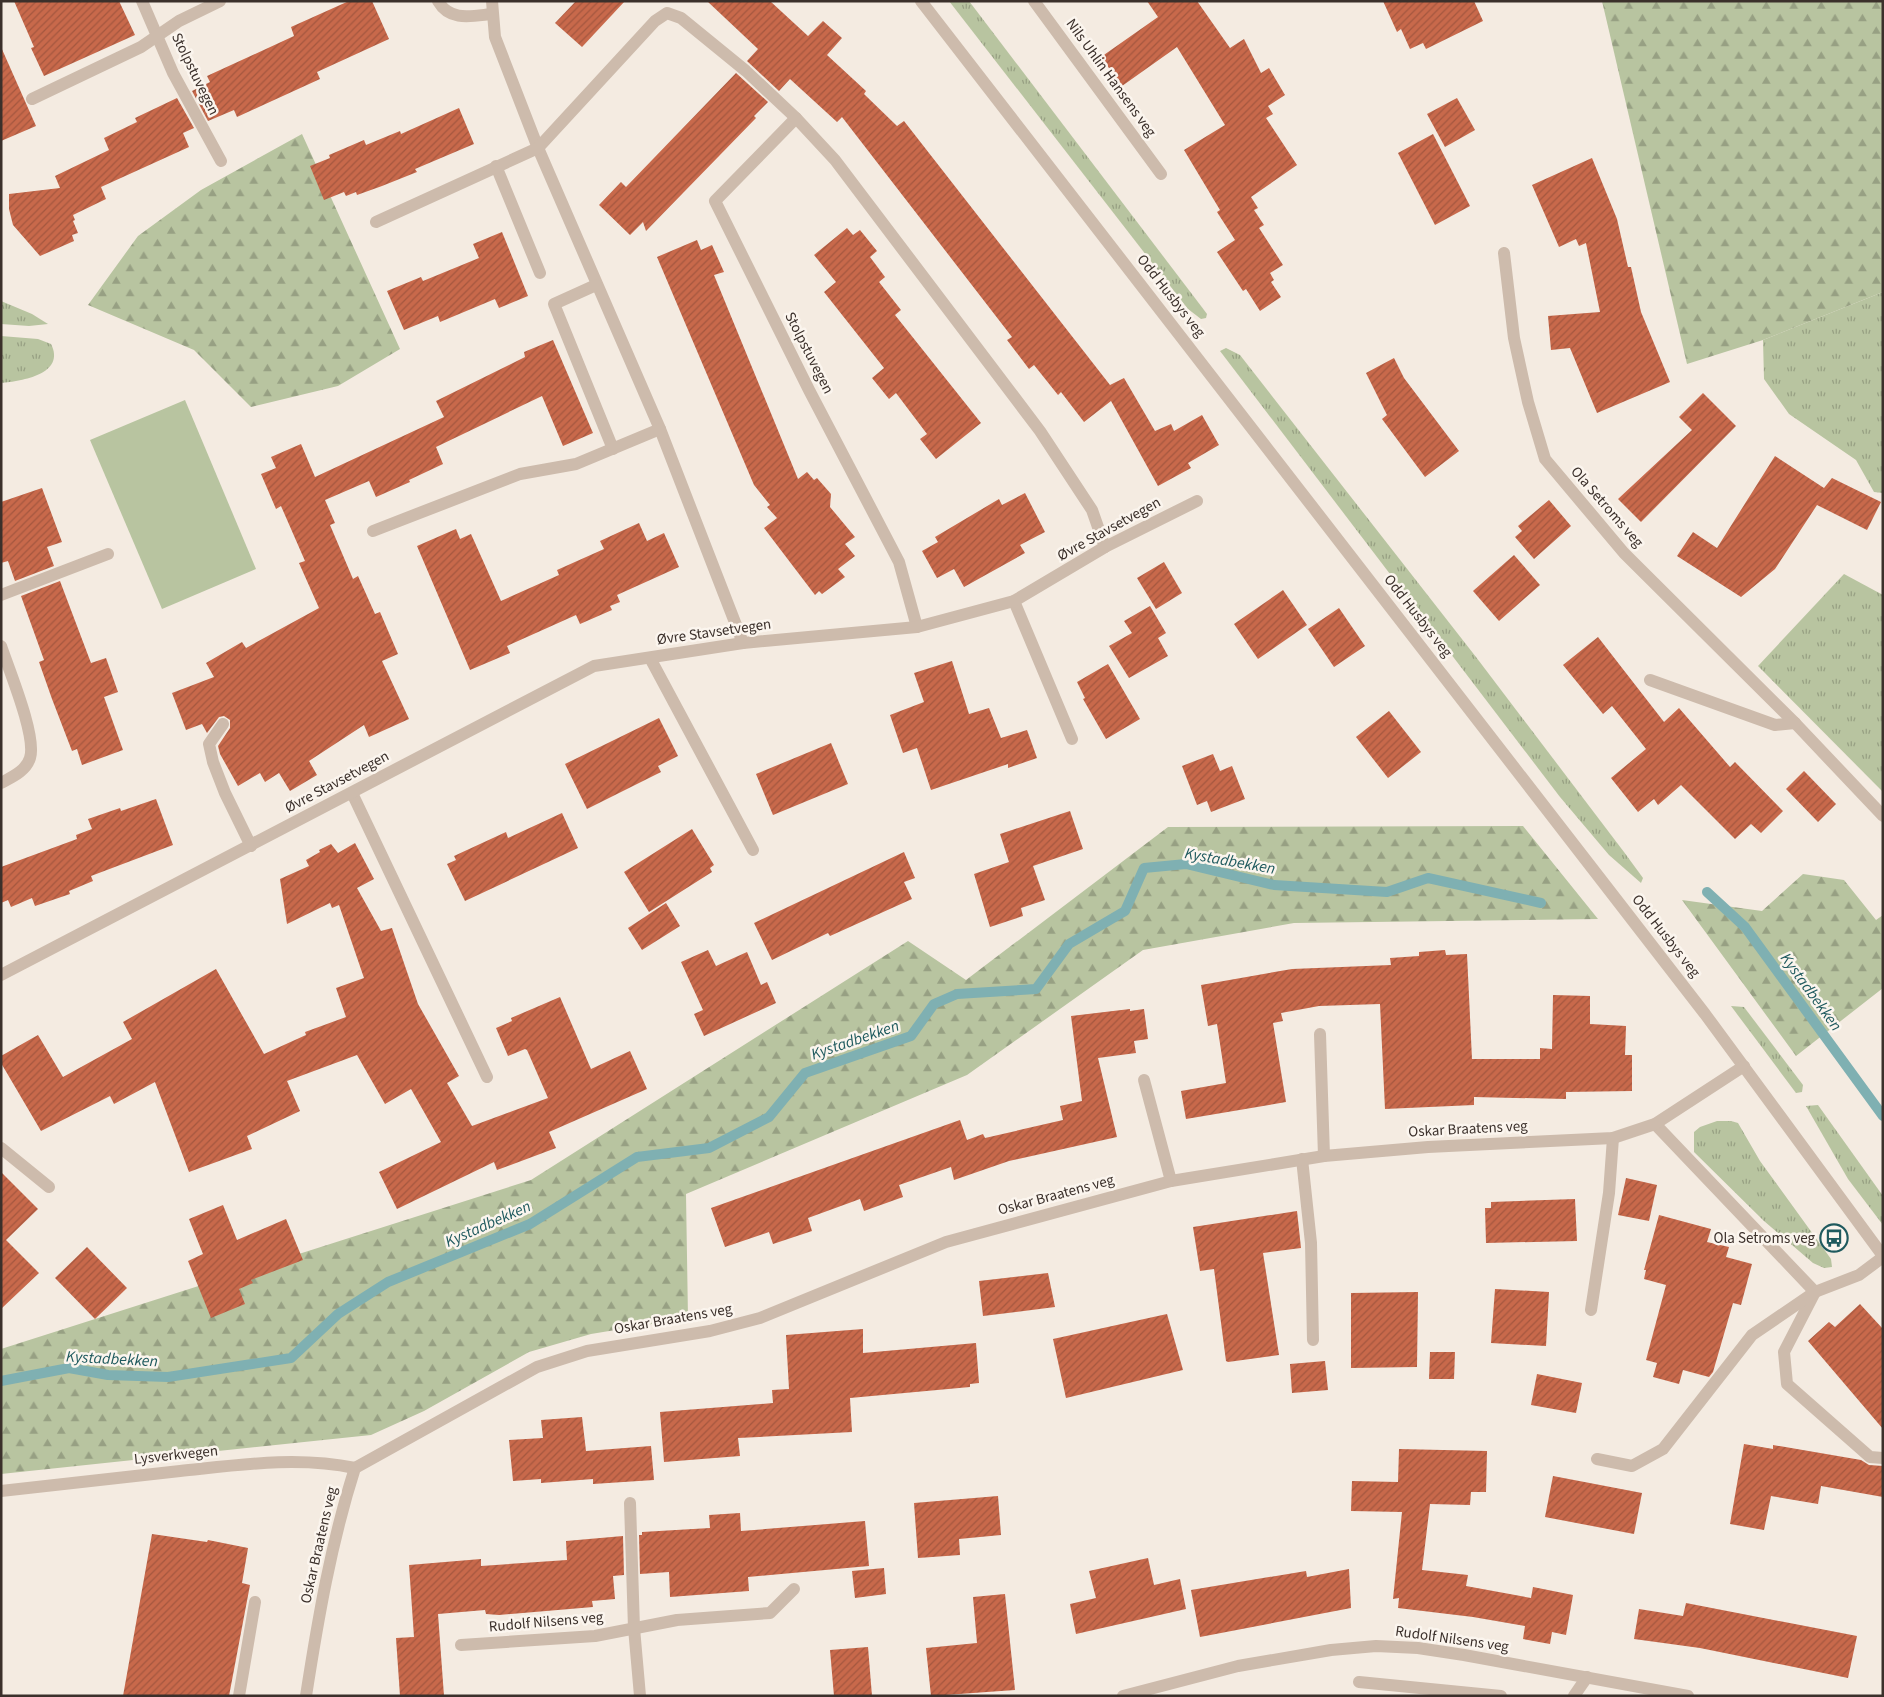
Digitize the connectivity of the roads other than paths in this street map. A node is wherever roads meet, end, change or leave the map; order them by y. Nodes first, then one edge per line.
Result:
1 (142, 1) edge
2 (220, 1) edge
3 (438, 1) edge
4 (492, 1) edge
5 (921, 1) edge
6 (1034, 1) edge
7 (492, 14) junction
8 (157, 35) junction
9 (32, 99) dead end
10 (796, 118) junction
11 (538, 148) junction
12 (221, 161) dead end
13 (496, 166) junction
14 (1161, 174) dead end
15 (376, 222) dead end
16 (1504, 253) dead end
17 (540, 274) dead end
18 (596, 285) junction
19 (660, 429) junction
20 (612, 449) junction
21 (1197, 501) dead end
22 (373, 531) dead end
23 (1105, 547) junction
24 (108, 554) dead end
25 (1, 595) edge
26 (1014, 601) junction
27 (917, 627) junction
28 (742, 643) junction
29 (1, 646) edge
30 (650, 658) junction
31 (1650, 680) dead end
32 (1795, 723) junction
33 (223, 724) dead end
34 (1072, 739) dead end
35 (1, 782) edge
36 (352, 793) junction
37 (1883, 816) edge
38 (251, 846) junction
39 (753, 850) dead end
40 (1, 975) edge
41 (1320, 1034) dead end
42 (1744, 1066) junction
43 (487, 1077) dead end
44 (1144, 1080) dead end
45 (1655, 1124) junction
46 (1613, 1138) junction
47 (1, 1148) edge
48 (1324, 1156) junction
49 (1302, 1159) junction
50 (1171, 1181) junction
51 (49, 1187) dead end
52 (1883, 1257) edge
53 (1815, 1292) junction
54 (1591, 1310) dead end
55 (1313, 1340) dead end
56 (1883, 1458) edge
57 (1597, 1459) dead end
58 (355, 1468) junction
59 (1, 1491) edge
60 (630, 1503) dead end
61 (794, 1589) dead end
62 (255, 1602) dead end
63 (634, 1628) junction
64 (460, 1645) dead end
65 (1587, 1677) junction
66 (1359, 1682) dead end
67 (239, 1696) edge
68 (306, 1696) edge
69 (640, 1696) edge
70 (1123, 1696) edge
71 (1501, 1696) edge
72 (1574, 1696) edge
73 (1688, 1696) edge

1 - 8 street, Stolpstuvegen
2 - 8 street
3 - 7 street
4 - 7 street
5 - 42 street, Odd Husbys veg
6 - 14 street, Nils Uhlin Hansens veg
7 - 11 street
8 - 9 street
8 - 12 street, Stolpstuvegen
10 - 11 street
10 - 23 street
10 - 27 street, Stolpstuvegen
11 - 13 street
11 - 18 street
13 - 15 street
13 - 17 street
16 - 32 street, Ola Setroms veg
18 - 19 street
18 - 20 street
19 - 20 street
19 - 28 street
20 - 22 street
21 - 23 street, Øvre Stavsetvegen
23 - 26 street, Øvre Stavsetvegen
24 - 25 street
26 - 27 street, Øvre Stavsetvegen
26 - 34 street
27 - 28 street, Øvre Stavsetvegen
28 - 30 street, Øvre Stavsetvegen
29 - 35 street
30 - 36 street, Øvre Stavsetvegen
30 - 39 street
31 - 32 street
32 - 37 street, Ola Setroms veg
33 - 38 street
36 - 38 street, Øvre Stavsetvegen
36 - 43 street
38 - 40 street, Øvre Stavsetvegen
41 - 48 street
42 - 45 street, Oskar Braatens veg
42 - 52 street, Odd Husbys veg
44 - 50 street
45 - 46 street, Oskar Braatens veg
45 - 53 street
46 - 48 street, Oskar Braatens veg
46 - 54 street
47 - 51 street
48 - 49 street, Oskar Braatens veg
49 - 50 street, Oskar Braatens veg
49 - 55 street
50 - 58 street, Oskar Braatens veg
52 - 53 street
53 - 56 street
53 - 57 street
58 - 59 street, Lysverkvegen
58 - 68 street, Oskar Braatens veg
60 - 63 street
61 - 63 street, Rudolf Nilsens veg
62 - 67 street
63 - 64 street, Rudolf Nilsens veg
63 - 69 street
65 - 70 street, Rudolf Nilsens veg
65 - 72 street
65 - 73 street, Rudolf Nilsens veg
66 - 71 street

